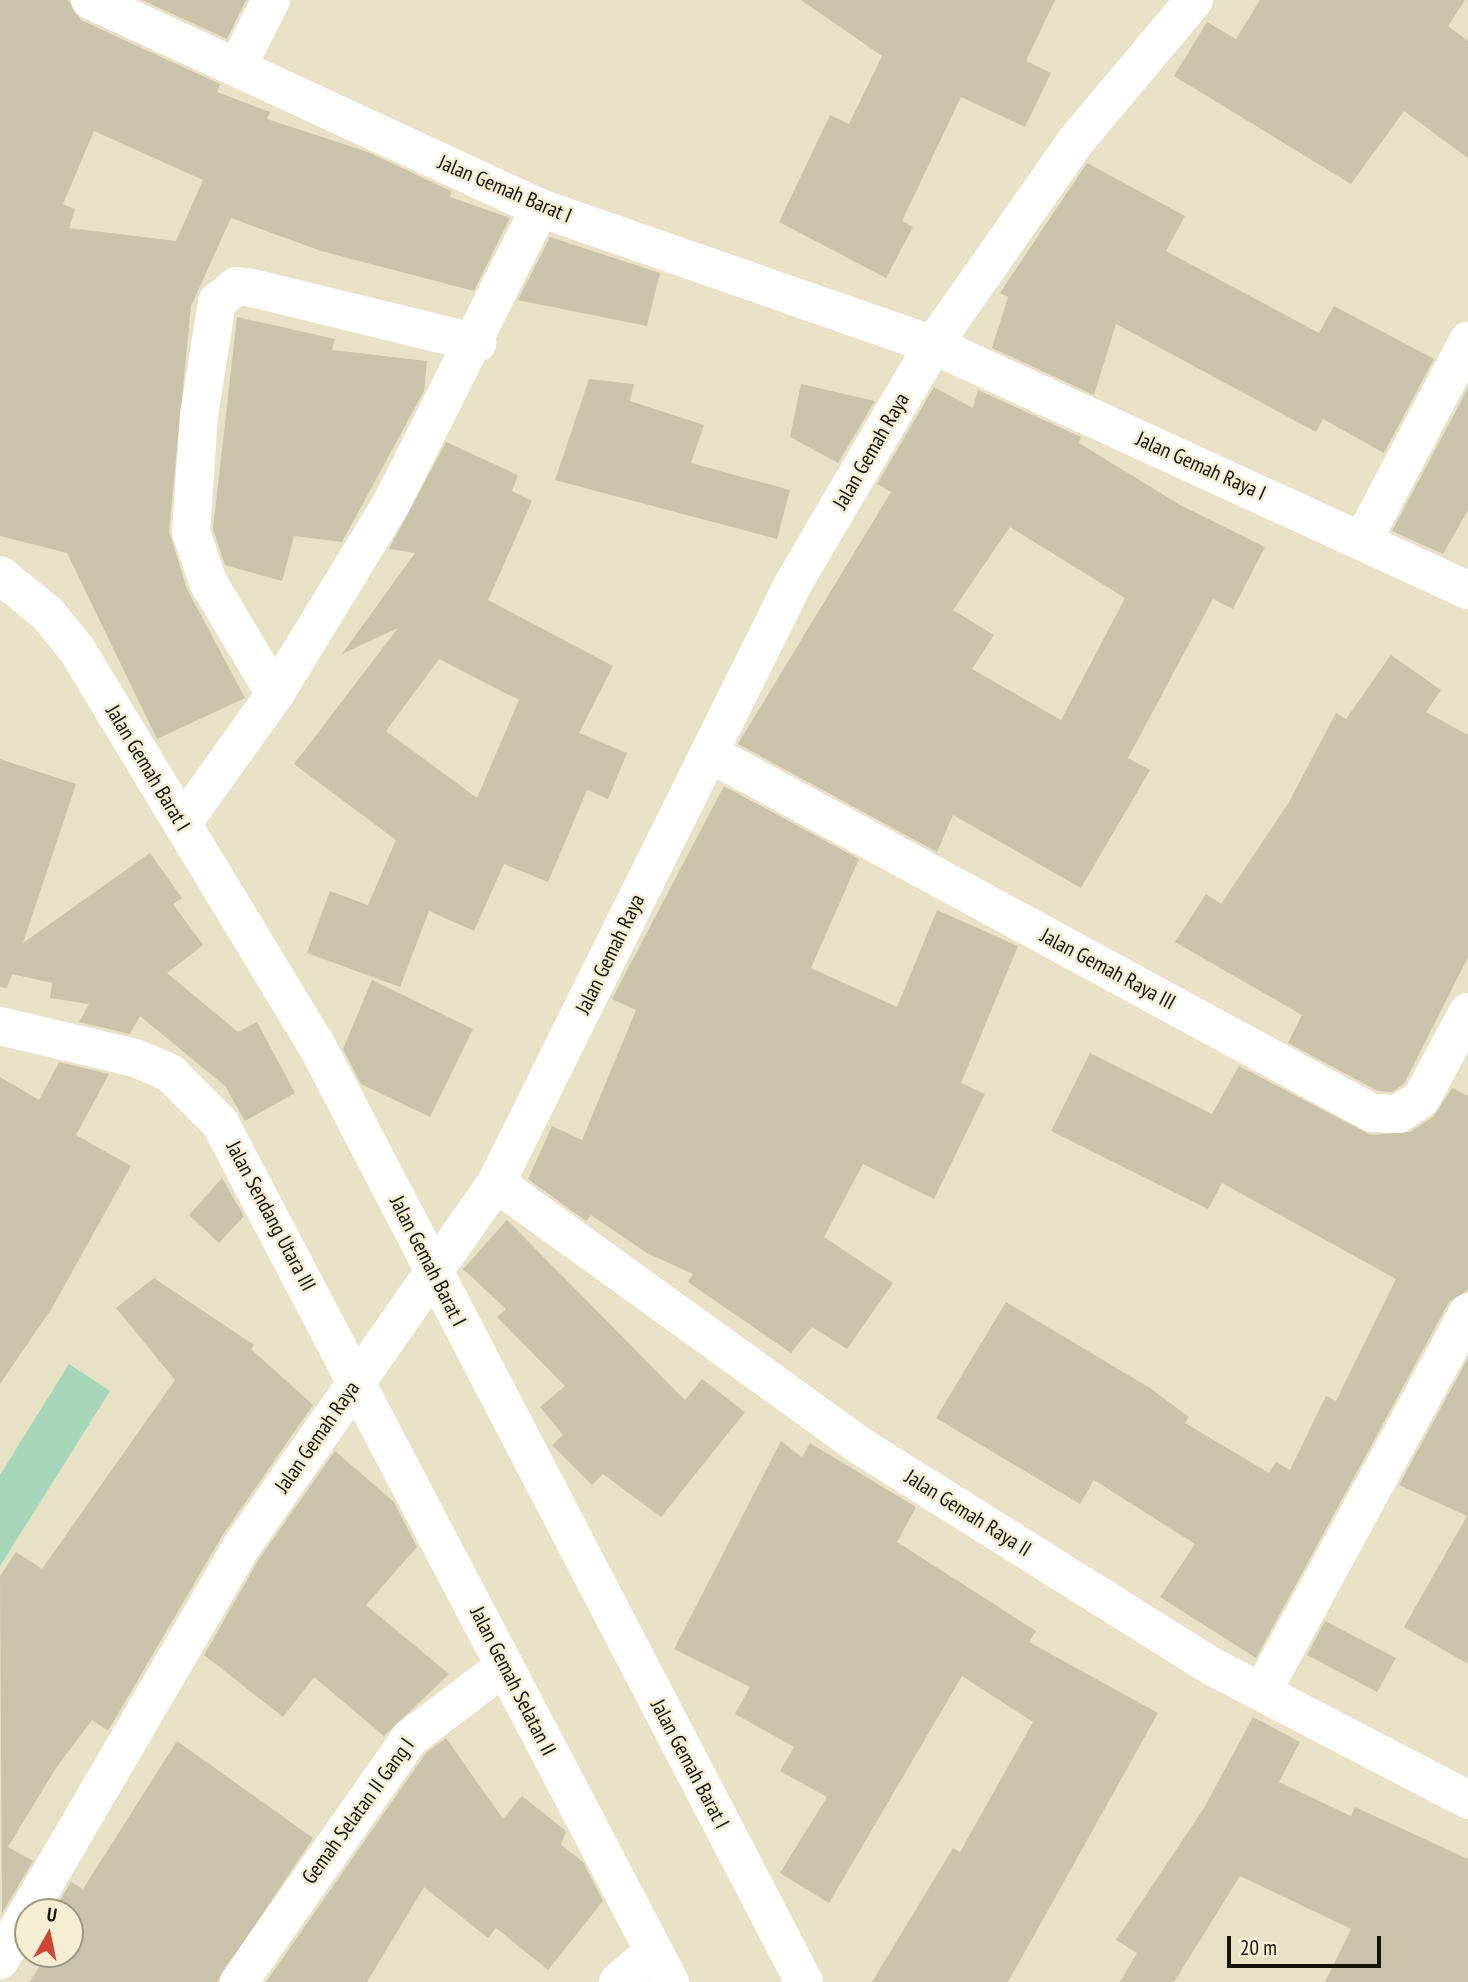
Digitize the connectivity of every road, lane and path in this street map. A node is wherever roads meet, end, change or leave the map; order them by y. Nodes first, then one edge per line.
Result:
1 (90, 0) edge
2 (271, 0) edge
3 (1194, 0) edge
4 (237, 67) junction
5 (540, 208) junction
6 (1468, 341) edge
7 (477, 343) junction
8 (933, 345) junction
9 (1364, 538) junction
10 (0, 575) edge
11 (1468, 590) edge
12 (275, 694) junction
13 (709, 753) junction
14 (182, 824) junction
15 (1468, 1013) edge
16 (0, 1026) edge
17 (496, 1183) junction
18 (433, 1273) junction
19 (1468, 1312) edge
20 (356, 1380) junction
21 (505, 1666) junction
22 (1262, 1692) junction
23 (1468, 1800) edge
24 (36, 1898) edge
25 (14, 1936) edge
26 (0, 1960) edge
27 (661, 1967) edge
28 (239, 1982) edge
29 (618, 1982) edge
30 (804, 1982) edge

1 - 4 street, Jalan Gemah Barat I
2 - 4 street
3 - 8 street, Jalan Gemah Raya
4 - 5 street, Jalan Gemah Barat I
5 - 7 street
5 - 8 street, Jalan Gemah Barat I
6 - 9 street
7 - 12 street
7 - 12 street
8 - 9 street, Jalan Gemah Raya I
8 - 13 street, Jalan Gemah Raya
9 - 11 street, Jalan Gemah Raya I
10 - 14 street, Jalan Gemah Barat I
12 - 14 street
13 - 15 street, Jalan Gemah Raya III
13 - 17 street, Jalan Gemah Raya
14 - 18 street, Jalan Gemah Barat I
16 - 20 street, Jalan Sendang Utara III
17 - 18 street, Jalan Gemah Raya
17 - 22 street, Jalan Gemah Raya II
18 - 20 street, Jalan Gemah Raya
18 - 30 street, Jalan Gemah Barat I
19 - 22 street
20 - 21 street, Jalan Gemah Selatan II
20 - 24 street, Jalan Gemah Raya
21 - 27 street, Jalan Gemah Selatan II
21 - 28 street, Gemah Selatan II Gang I
22 - 23 street, Jalan Gemah Raya II
25 - 26 street, Jalan Gemah Raya
27 - 29 street

